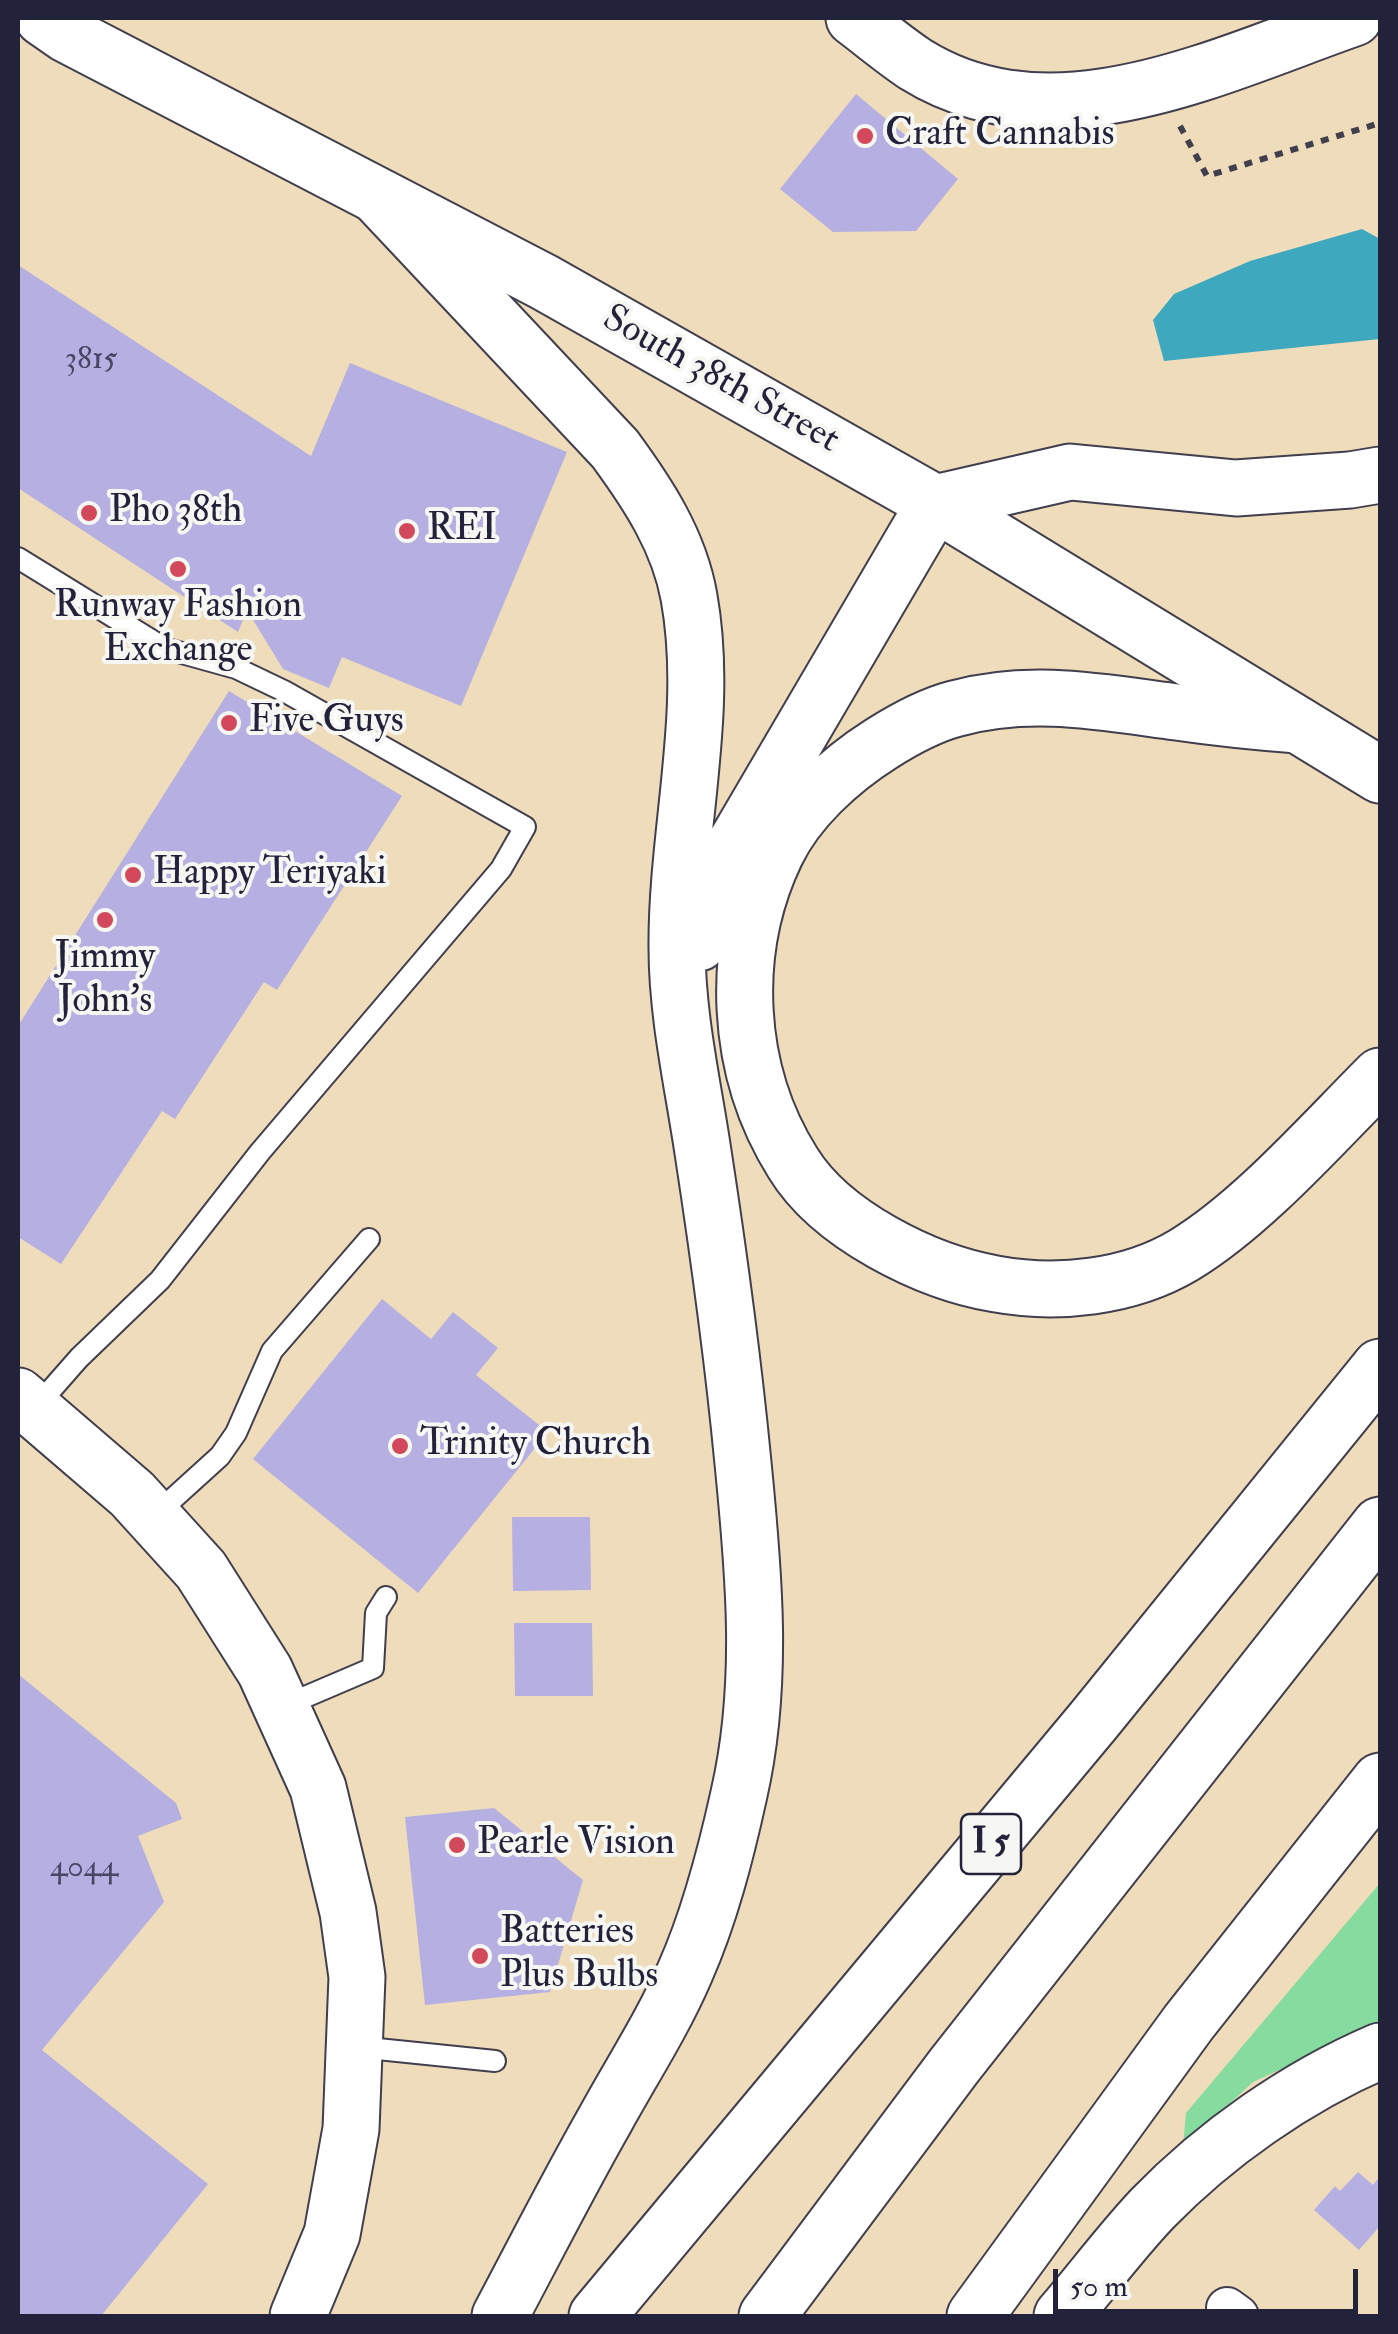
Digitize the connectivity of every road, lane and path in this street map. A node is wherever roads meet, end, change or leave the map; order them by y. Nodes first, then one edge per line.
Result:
1 (43, 18) edge
2 (1354, 18) edge
3 (869, 22) edge
4 (1162, 84) junction
5 (1380, 123) edge
6 (380, 199) junction
7 (1380, 475) edge
8 (935, 502) junction
9 (18, 559) edge
10 (1298, 725) junction
11 (1380, 775) edge
12 (686, 1035) junction
13 (1380, 1076) edge
14 (369, 1239) dead end
15 (1380, 1367) edge
16 (26, 1402) edge
17 (153, 1517) junction
18 (1380, 1525) edge
19 (386, 1597) dead end
20 (282, 1706) junction
21 (1380, 1781) edge
22 (354, 2047) junction
23 (1380, 2051) edge
24 (495, 2061) dead end
25 (298, 2316) edge
26 (500, 2316) edge
27 (596, 2316) edge
28 (767, 2316) edge
29 (976, 2316) edge
30 (1062, 2316) edge

1 - 6 main road, South 38th Street
2 - 4 main road
3 - 4 main road
4 - 5 path
6 - 8 main road, South 38th Street
6 - 12 main road
7 - 8 main road
8 - 10 main road, South 38th Street
8 - 12 main road
9 - 16 lane
10 - 11 main road, South 38th Street
10 - 13 main road
12 - 26 main road
14 - 17 lane
15 - 27 main road, I 5
16 - 17 main road
17 - 20 main road
18 - 28 main road
19 - 20 lane
20 - 22 main road
21 - 29 main road
22 - 24 lane
22 - 25 main road
23 - 30 main road

